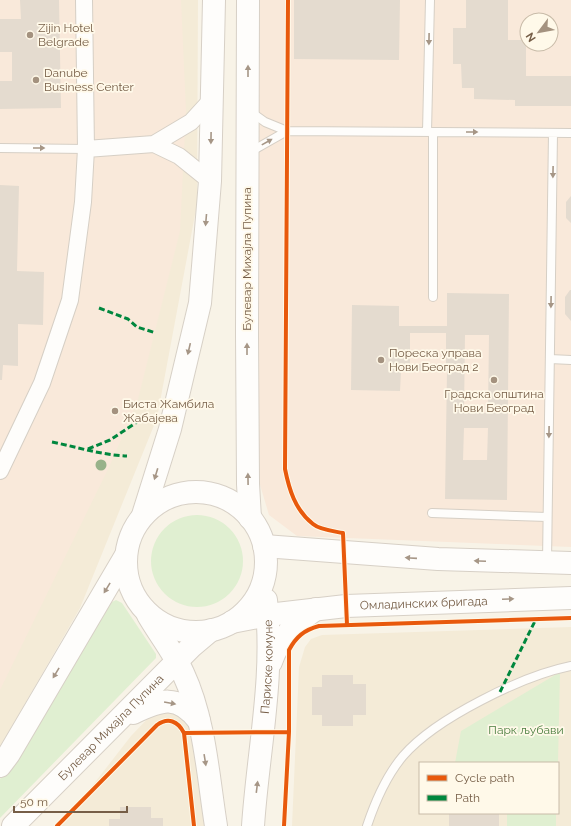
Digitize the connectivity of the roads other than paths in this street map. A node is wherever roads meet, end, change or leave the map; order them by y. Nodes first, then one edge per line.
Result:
1 (84, 0) edge
2 (214, 0) edge
3 (248, 0) edge
4 (430, 0) edge
5 (212, 100) junction
6 (248, 110) junction
7 (287, 131) junction
8 (430, 132) junction
9 (554, 133) junction
10 (571, 133) edge
11 (154, 144) junction
12 (0, 148) edge
13 (86, 149) junction
14 (248, 154) junction
15 (210, 181) junction
16 (433, 297) dead end
17 (550, 359) junction
18 (571, 360) edge
19 (0, 471) edge
20 (432, 513) dead end
21 (143, 516) junction
22 (547, 517) junction
23 (250, 518) junction
24 (264, 546) junction
25 (126, 555) junction
26 (547, 563) junction
27 (571, 563) edge
28 (263, 579) junction
29 (571, 598) edge
30 (139, 602) junction
31 (316, 609) junction
32 (268, 614) junction
33 (220, 626) junction
34 (177, 662) junction
35 (571, 666) edge
36 (268, 673) junction
37 (121, 719) junction
38 (199, 721) junction
39 (0, 766) edge
40 (13, 826) edge
41 (216, 826) edge
42 (253, 826) edge
43 (367, 826) edge

1 - 13 street
2 - 5 main road
6 -> 3 main road, Булевар Михајла Пупина
4 -> 8 lane
5 - 11 street
5 -> 15 main road
6 - 7 lane
6 - 14 main road, Булевар Михајла Пупина
7 - 8 lane
14 -> 7 lane
8 -> 9 lane
8 - 16 lane
9 - 10 lane
9 -> 17 lane
11 - 13 street
11 - 15 street
12 -> 13 lane
13 - 19 street
23 -> 14 main road, Булевар Михајла Пупина
15 -> 21 main road
17 - 18 lane
17 -> 22 lane
20 - 22 lane
21 - 23 main road
21 - 25 main road
22 - 26 lane
23 - 24 main road
26 -> 24 main road
24 - 28 main road
25 - 30 main road
25 -> 39 main road
26 - 27 main road
28 - 32 main road, Париске комуне
28 - 33 main road
31 -> 29 main road, Омладинских бригада
30 - 33 main road
30 - 34 main road
31 - 32 main road, Омладинских бригада
31 - 36 main road
32 - 33 main road, Омладинских бригада
32 - 36 main road, Париске комуне
33 - 34 main road, Булевар Михајла Пупина
34 - 37 main road, Булевар Михајла Пупина
34 - 38 main road
35 - 43 lane
42 -> 36 main road, Париске комуне
37 -> 38 main road
37 - 40 main road, Булевар Михајла Пупина
38 -> 41 main road

